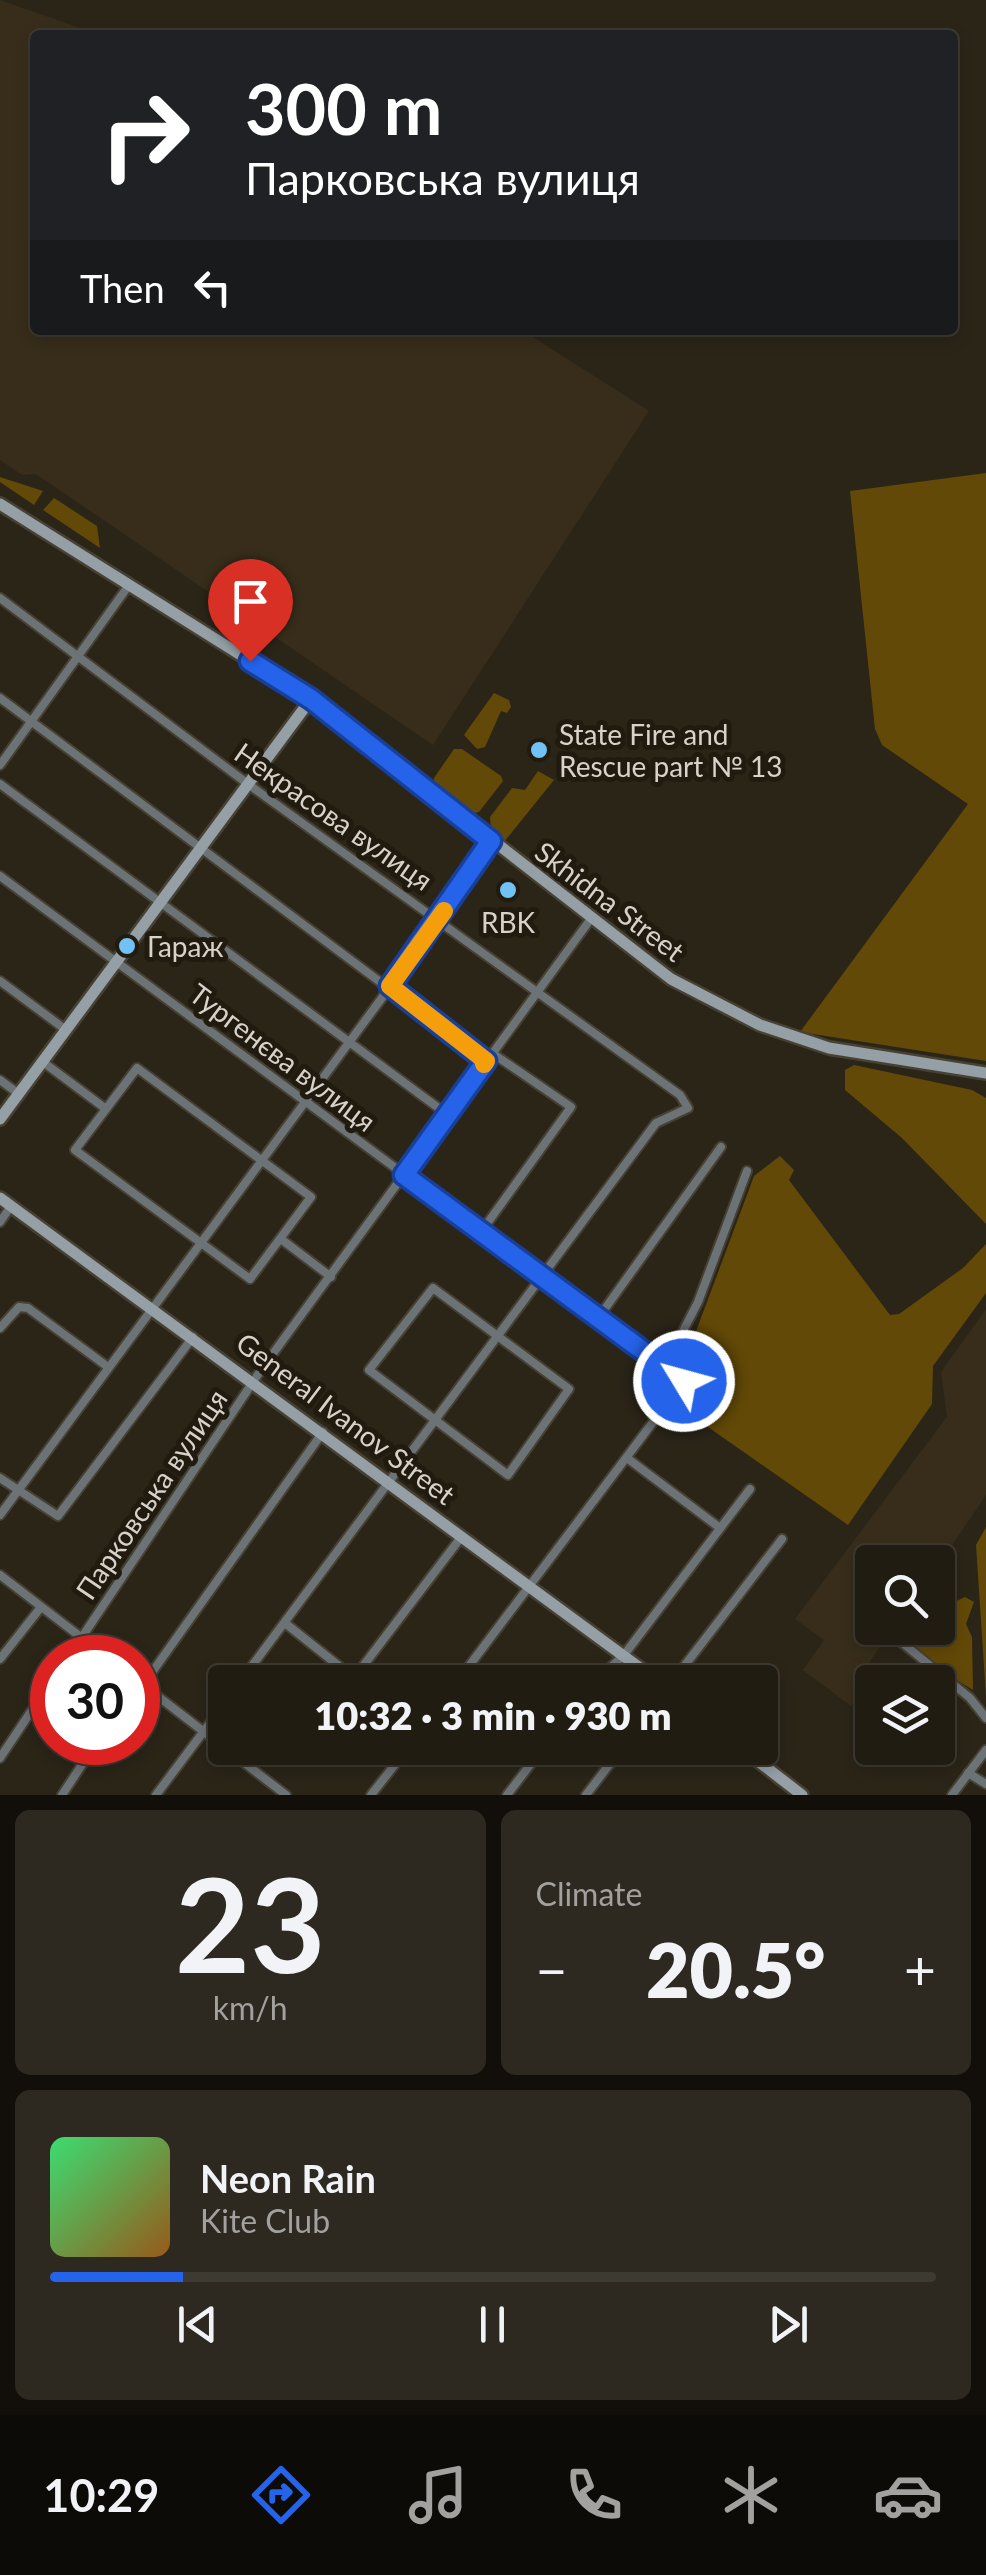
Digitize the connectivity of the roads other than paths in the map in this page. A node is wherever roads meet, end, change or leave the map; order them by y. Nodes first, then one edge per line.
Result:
1 (0, 504) edge
2 (129, 585) junction
3 (0, 598) edge
4 (78, 656) junction
5 (0, 698) edge
6 (311, 699) junction
7 (31, 721) junction
8 (0, 765) edge
9 (0, 784) edge
10 (248, 784) junction
11 (491, 841) junction
12 (201, 848) junction
13 (0, 876) edge
14 (160, 903) junction
15 (440, 918) junction
16 (590, 920) junction
17 (116, 962) junction
18 (0, 981) edge
19 (390, 986) junction
20 (538, 992) junction
21 (66, 1030) junction
22 (346, 1042) junction
23 (489, 1057) junction
24 (43, 1062) junction
25 (986, 1073) edge
26 (0, 1080) edge
27 (18, 1094) junction
28 (304, 1100) junction
29 (106, 1109) junction
30 (448, 1114) junction
31 (0, 1119) edge
32 (721, 1146) dead end
33 (259, 1160) junction
34 (747, 1171) dead end
35 (404, 1175) junction
36 (0, 1198) edge
37 (11, 1206) junction
38 (0, 1222) edge
39 (481, 1232) junction
40 (281, 1239) junction
41 (199, 1243) junction
42 (330, 1277) junction
43 (543, 1278) junction
44 (152, 1307) junction
45 (598, 1317) junction
46 (0, 1328) edge
47 (193, 1337) junction
48 (499, 1337) junction
49 (108, 1367) junction
50 (254, 1381) junction
51 (684, 1381) junction
52 (436, 1421) junction
53 (322, 1432) junction
54 (627, 1458) junction
55 (0, 1478) edge
56 (389, 1481) junction
57 (750, 1489) dead end
58 (18, 1491) junction
59 (0, 1515) edge
60 (720, 1528) junction
61 (462, 1536) junction
62 (782, 1539) dead end
63 (0, 1575) edge
64 (530, 1586) junction
65 (41, 1606) junction
66 (285, 1622) junction
67 (78, 1635) edge
68 (84, 1635) edge
69 (905, 1645) edge
70 (160, 1653) edge
71 (624, 1655) junction
72 (0, 1659) edge
73 (253, 1665) edge
74 (470, 1665) edge
75 (609, 1665) edge
76 (637, 1665) edge
77 (685, 1665) edge
78 (160, 1698) edge
79 (30, 1713) edge
80 (986, 1718) edge
81 (208, 1725) edge
82 (204, 1731) junction
83 (986, 1750) edge
84 (0, 1758) edge
85 (82, 1765) edge
86 (395, 1765) edge
87 (530, 1765) edge
88 (609, 1765) edge
89 (758, 1765) edge
90 (968, 1774) junction
91 (986, 1784) edge
92 (784, 1790) edge
93 (62, 1795) edge
94 (156, 1795) edge
95 (286, 1795) edge
96 (371, 1795) edge
97 (506, 1795) edge
98 (586, 1795) edge
99 (802, 1795) edge
100 (952, 1795) edge

1 - 2 street, Skhidna Street
2 - 4 street
2 - 6 street, Skhidna Street
3 - 4 street, Некрасова вулиця
4 - 7 street
4 - 10 street, Некрасова вулиця
5 - 7 street
6 - 10 street
6 - 11 street, Skhidna Street
7 - 8 street
7 - 12 street
9 - 14 street
10 - 12 street
10 - 15 street, Некрасова вулиця
11 - 15 street
11 - 16 street, Skhidna Street
12 - 14 street
12 - 19 street
13 - 17 street, Тургенєва вулиця
14 - 17 street
14 - 22 street
15 - 19 street
15 - 20 street, Некрасова вулиця
16 - 20 street, Парковська вулиця
16 - 25 street, Skhidna Street
17 - 21 street
17 - 28 street, Тургенєва вулиця
18 - 21 street
19 - 22 street
19 - 23 street
20 - 23 street, Парковська вулиця
20 - 43 street, Некрасова вулиця
21 - 24 street
22 - 28 street
22 - 30 street
23 - 30 street, Парковська вулиця
23 - 39 street
24 - 27 street
24 - 29 street
26 - 27 street
27 - 31 street
28 - 33 street
28 - 35 street, Тургенєва вулиця
29 - 33 street
29 - 41 street
30 - 35 street, Парковська вулиця
32 - 45 street
33 - 40 street
33 - 41 street
34 - 51 street
35 - 39 street, Тургенєва вулиця
35 - 42 street, Парковська вулиця
36 - 37 street, General Ivanov Street
37 - 38 street
37 - 44 street, General Ivanov Street
39 - 43 street, Тургенєва вулиця
40 - 41 street
40 - 42 street
41 - 44 street
42 - 50 street, Парковська вулиця
43 - 45 street, Тургенєва вулиця
43 - 48 street
44 - 47 street, General Ivanov Street
44 - 49 street
45 - 51 street, Тургенєва вулиця
46 - 49 street
47 - 50 street, General Ivanov Street
47 - 58 street
48 - 52 street
48 - 52 street
48 - 52 street
49 - 58 street
50 - 53 street, General Ivanov Street
50 - 68 street, Парковська вулиця
51 - 54 street
52 - 56 street
53 - 56 street, General Ivanov Street
53 - 70 street
54 - 60 street
54 - 64 street
55 - 58 street
56 - 61 street, General Ivanov Street
56 - 66 street
57 - 60 street
58 - 59 street
60 - 71 street
61 - 64 street, General Ivanov Street
61 - 66 street
62 - 77 street
63 - 65 street
64 - 71 street, General Ivanov Street
64 - 74 street
65 - 67 street
65 - 72 street
66 - 73 street
69 - 80 street
71 - 75 street
71 - 76 street, General Ivanov Street
78 - 82 street
79 - 84 street
81 - 82 street
82 - 94 street
82 - 95 street
83 - 90 street
85 - 93 street
86 - 96 street
87 - 97 street
88 - 98 street
89 - 92 street
90 - 91 street
90 - 100 street
92 - 99 street

